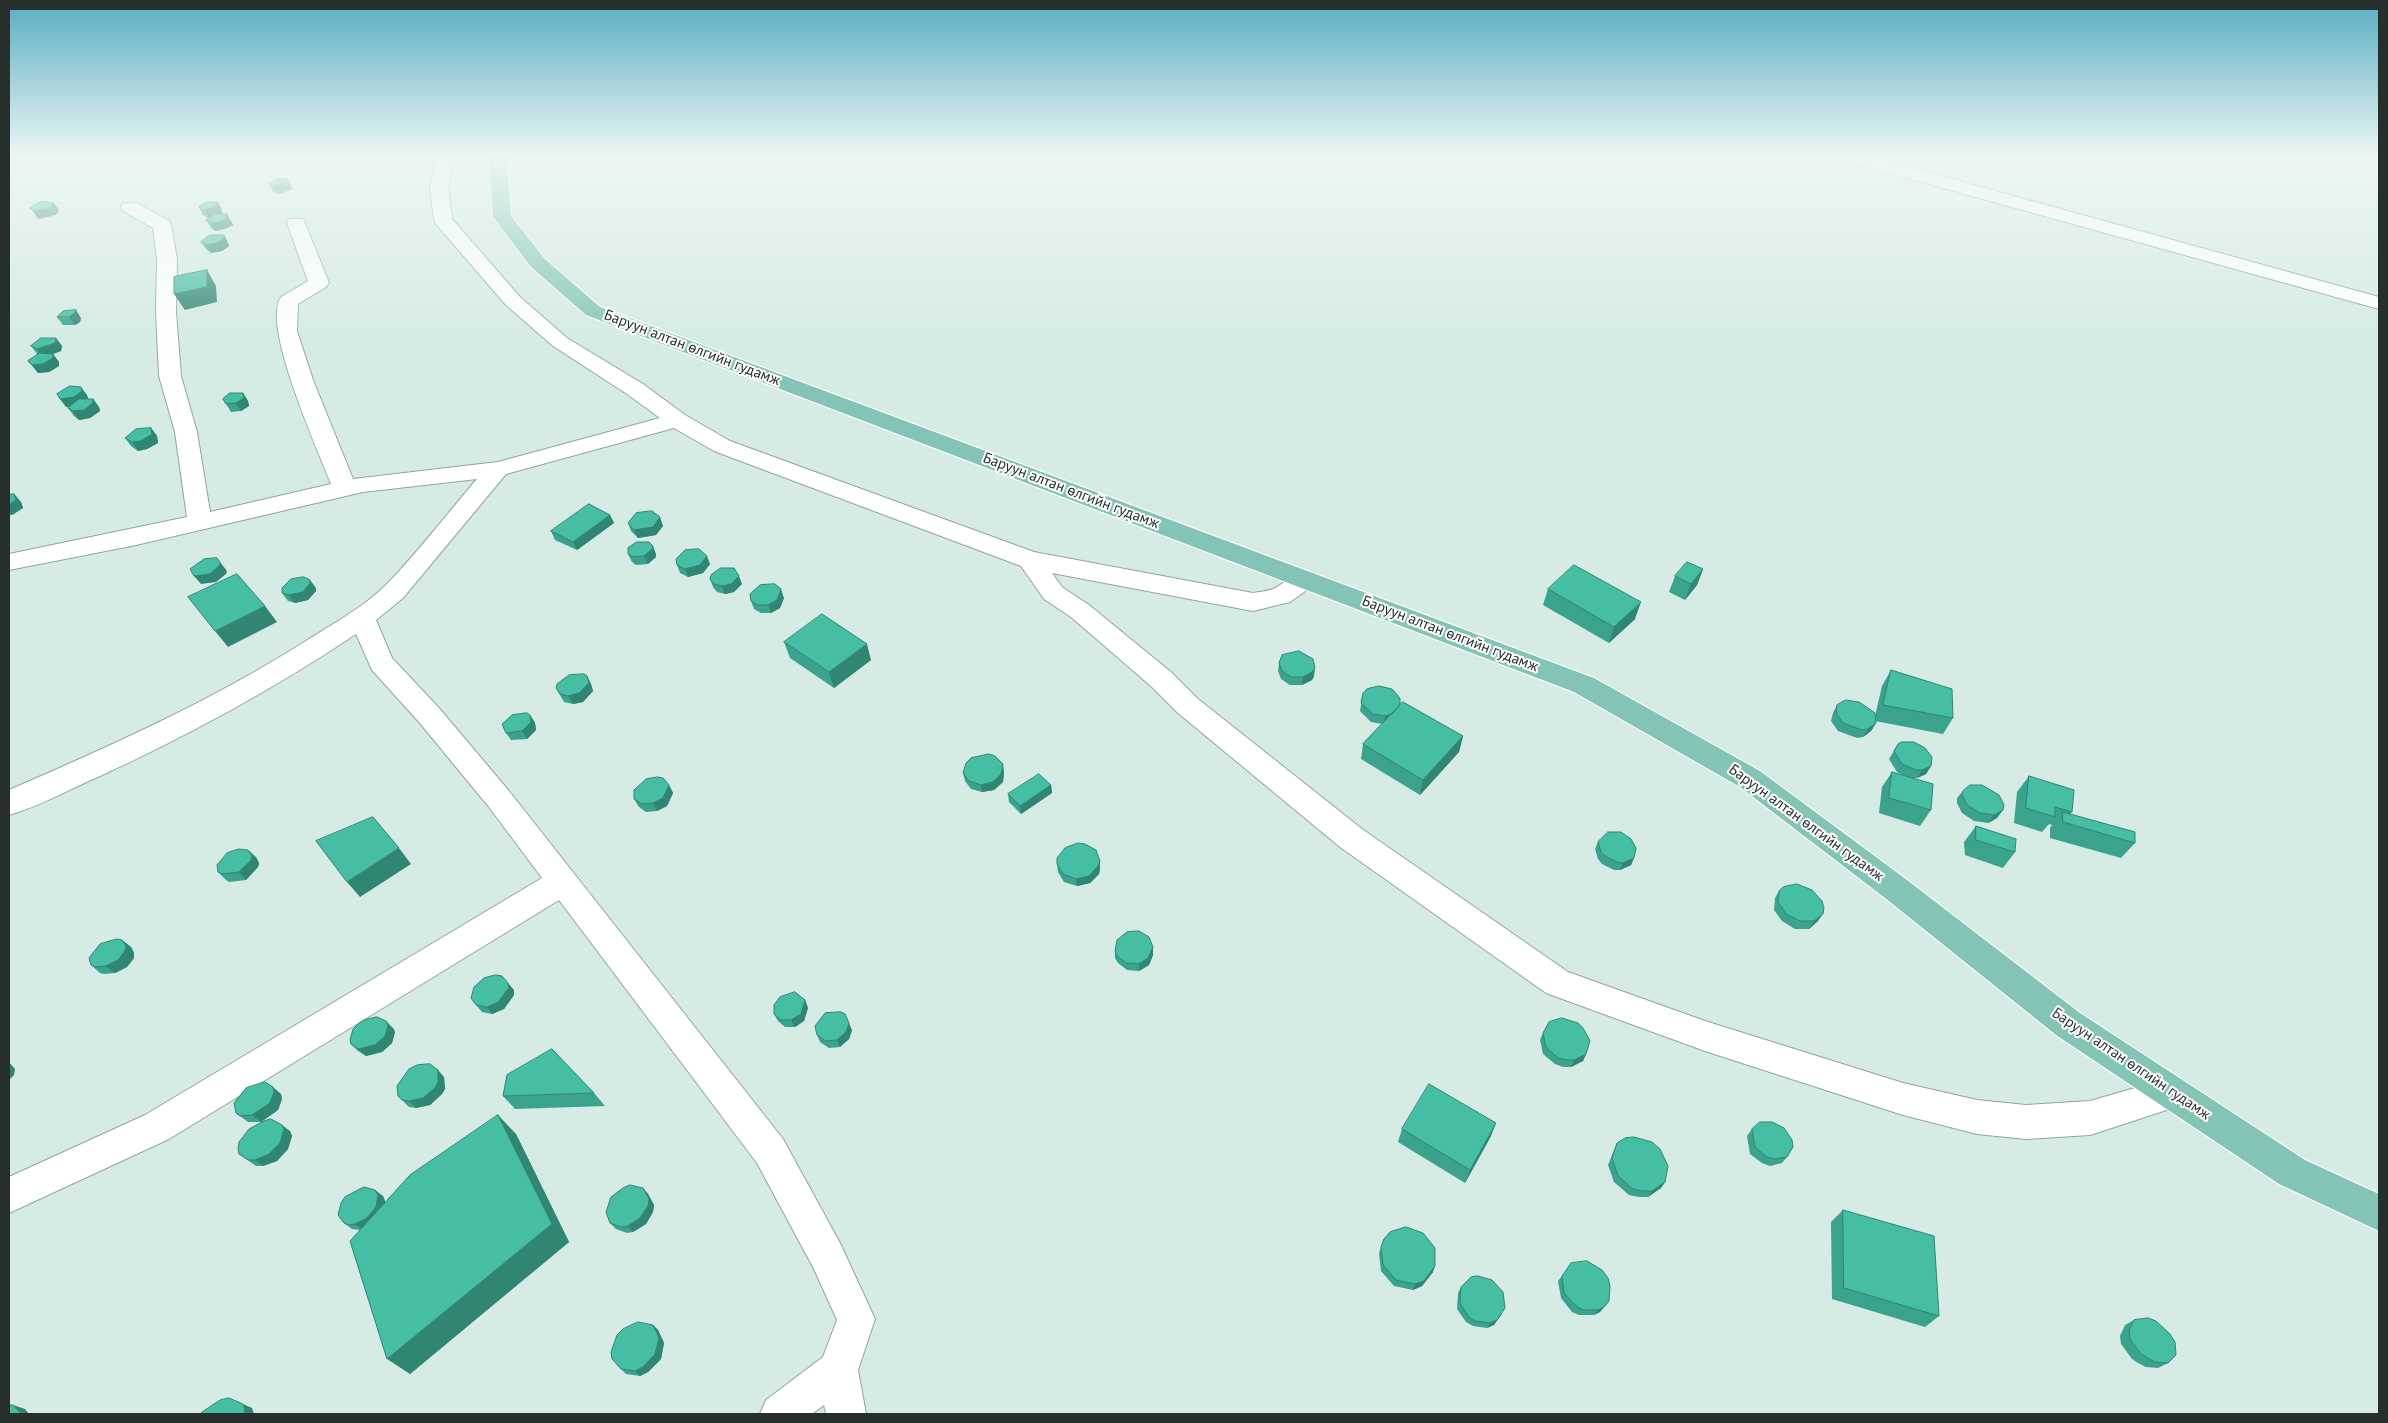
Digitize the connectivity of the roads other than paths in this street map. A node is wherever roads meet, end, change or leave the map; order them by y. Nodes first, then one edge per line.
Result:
1 (156, 221) edge
2 (444, 221) edge
3 (505, 221) edge
4 (2085, 221) edge
5 (296, 223) dead end
6 (2379, 303) edge
7 (677, 420) junction
8 (498, 469) junction
9 (344, 489) junction
10 (200, 522) junction
11 (1030, 560) junction
12 (9, 562) edge
13 (1305, 580) junction
14 (362, 617) junction
15 (9, 803) edge
16 (564, 881) junction
17 (2173, 1093) junction
18 (9, 1194) edge
19 (2379, 1214) edge
20 (838, 1370) junction
21 (780, 1414) edge
22 (846, 1414) edge

1 - 10 street
2 - 7 street
3 - 13 main road, Баруун алтан өлгийн гудамж
4 - 6 street
5 - 9 street
7 - 8 street
7 - 11 street
8 - 9 street
8 - 14 street
9 - 10 street
10 - 12 street
11 - 13 street
11 - 17 street
13 - 17 main road, Баруун алтан өлгийн гудамж
14 - 15 street
14 - 16 street
16 - 18 street
16 - 20 street
17 - 19 main road, Баруун алтан өлгийн гудамж
20 - 21 street
20 - 22 street

